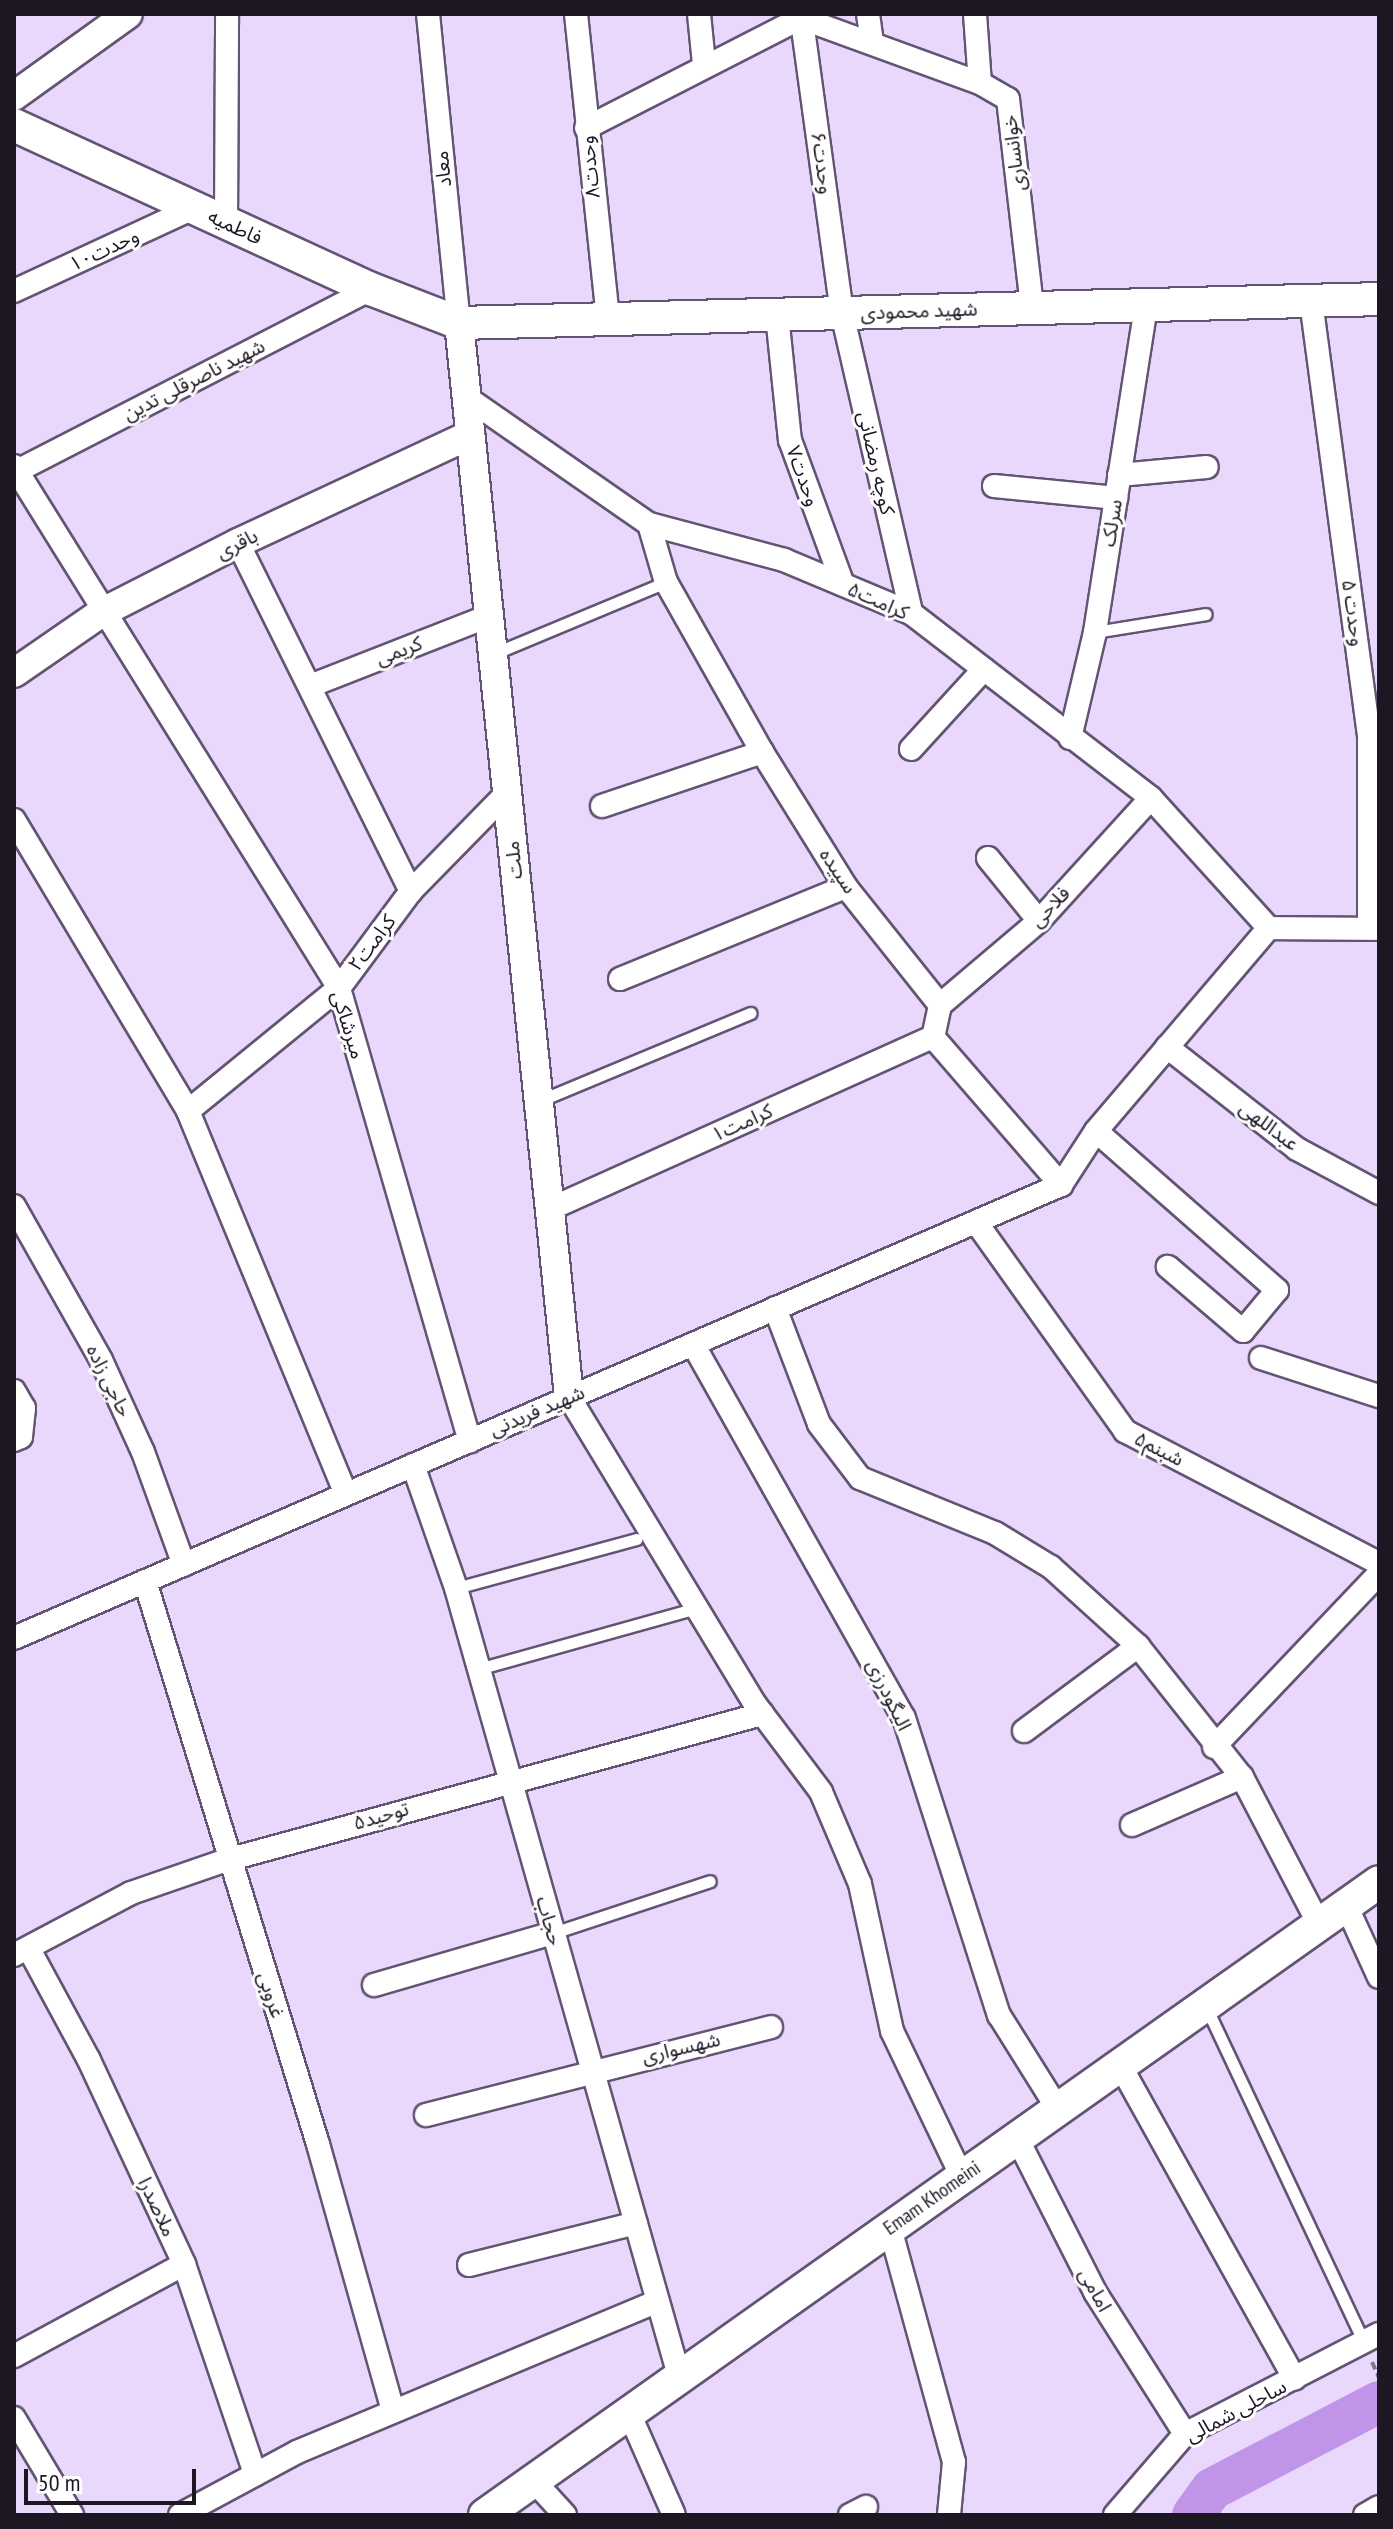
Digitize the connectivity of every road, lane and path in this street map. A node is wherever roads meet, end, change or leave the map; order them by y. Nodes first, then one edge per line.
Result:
1 (128, 14) edge
2 (227, 14) edge
3 (428, 14) edge
4 (576, 14) edge
5 (699, 14) edge
6 (868, 14) edge
7 (975, 14) edge
8 (801, 16) edge
9 (872, 43) junction
10 (704, 64) junction
11 (980, 83) junction
12 (14, 96) edge
13 (14, 125) edge
14 (586, 128) junction
15 (194, 208) junction
16 (226, 222) junction
17 (371, 289) junction
18 (14, 291) edge
19 (1379, 299) edge
20 (1311, 301) junction
21 (1146, 305) junction
22 (1032, 308) junction
23 (842, 313) junction
24 (777, 315) junction
25 (608, 319) junction
26 (459, 323) junction
27 (466, 397) junction
28 (470, 435) junction
29 (1207, 467) dead end
30 (16, 468) edge
31 (1119, 475) junction
32 (994, 486) dead end
33 (1116, 498) junction
34 (649, 524) junction
35 (238, 543) junction
36 (666, 582) junction
37 (843, 585) junction
38 (101, 613) junction
39 (911, 613) junction
40 (1206, 614) dead end
41 (489, 616) junction
42 (1095, 632) junction
43 (493, 655) junction
44 (984, 669) junction
45 (14, 673) edge
46 (310, 686) junction
47 (1070, 738) junction
48 (911, 749) dead end
49 (762, 752) junction
50 (507, 793) junction
51 (1151, 798) junction
52 (602, 806) dead end
53 (14, 820) edge
54 (988, 858) dead end
55 (846, 887) junction
56 (411, 891) junction
57 (1039, 921) junction
58 (1269, 928) junction
59 (1374, 928) edge
60 (620, 979) dead end
61 (339, 988) junction
62 (940, 1005) junction
63 (750, 1013) dead end
64 (933, 1037) junction
65 (1167, 1047) junction
66 (539, 1102) junction
67 (188, 1111) junction
68 (1096, 1131) junction
69 (1061, 1185) junction
70 (1379, 1193) edge
71 (14, 1206) edge
72 (550, 1209) junction
73 (976, 1222) junction
74 (1168, 1267) dead end
75 (775, 1308) junction
76 (693, 1344) junction
77 (1261, 1358) dead end
78 (14, 1391) edge
79 (1379, 1396) edge
80 (569, 1397) junction
81 (14, 1440) edge
82 (470, 1441) junction
83 (413, 1465) junction
84 (346, 1494) junction
85 (636, 1539) dead end
86 (1379, 1563) edge
87 (184, 1565) junction
88 (1379, 1574) edge
89 (145, 1581) junction
90 (456, 1588) junction
91 (697, 1608) junction
92 (14, 1638) edge
93 (1138, 1646) junction
94 (477, 1669) junction
95 (762, 1714) junction
96 (1024, 1731) dead end
97 (1214, 1747) junction
98 (1242, 1777) junction
99 (508, 1780) junction
100 (1132, 1825) dead end
101 (227, 1860) junction
102 (710, 1881) dead end
103 (1379, 1882) edge
104 (1346, 1905) junction
105 (1319, 1924) junction
106 (553, 1933) junction
107 (22, 1953) edge
108 (1379, 1977) edge
109 (374, 1985) dead end
110 (1206, 2005) junction
111 (771, 2027) dead end
112 (1120, 2065) junction
113 (592, 2070) junction
114 (1058, 2109) junction
115 (426, 2115) dead end
116 (1017, 2138) junction
117 (962, 2177) junction
118 (636, 2223) junction
119 (890, 2228) junction
120 (184, 2264) junction
121 (469, 2265) dead end
122 (658, 2301) junction
123 (1372, 2339) edge
124 (14, 2356) edge
125 (680, 2379) junction
126 (1295, 2379) junction
127 (393, 2410) junction
128 (629, 2413) junction
129 (14, 2418) edge
130 (1185, 2434) junction
131 (255, 2474) junction
132 (534, 2481) junction
133 (1379, 2507) edge
134 (72, 2515) edge
135 (180, 2515) edge
136 (485, 2515) edge
137 (565, 2515) edge
138 (674, 2515) edge
139 (949, 2515) edge
140 (1115, 2515) edge
141 (1365, 2515) edge

1 - 12 street
2 - 16 street
3 - 26 street, معاد
4 - 14 street, وحدت۸
5 - 10 street
6 - 9 street
7 - 11 street
8 - 9 street
8 - 10 street
8 - 23 street, وحدت۶
9 - 11 street
10 - 14 street
11 - 22 street, خوانساری
13 - 15 main road, فاطمیه
14 - 25 street, وحدت۸
15 - 16 main road, فاطمیه
15 - 18 street, وحدت۱۰
16 - 17 main road, فاطمیه
17 - 26 main road, فاطمیه
17 - 30 street, شهید ناصرقلی تدین
19 - 20 main road, شهید محمودی
20 - 21 main road, شهید محمودی
20 - 59 street, وحدت ۵
21 - 22 main road, شهید محمودی
21 - 31 street, سرلک
22 - 23 main road, شهید محمودی
23 - 24 main road, شهید محمودی
23 - 39 street, کوچه رمضانی
24 - 25 main road, شهید محمودی
24 - 37 street, ۷وحدت
25 - 26 main road, شهید محمودی
26 - 27 street, ملت
27 - 28 street, ملت
27 - 34 street, کرامت۵
28 - 35 street, باقری
28 - 41 street, ملت
29 - 31 street
30 - 38 street, میرشاکی
31 - 33 street, سرلک
32 - 33 street
33 - 42 street, سرلک
34 - 36 street, سپیده
34 - 37 street, کرامت۵
35 - 38 street, باقری
35 - 46 street
36 - 43 lane
36 - 49 street, سپیده
37 - 39 street, کرامت۵
38 - 45 street, باقری
38 - 61 street, میرشاکی
39 - 44 street, کرامت۵
40 - 42 lane
41 - 43 street, ملت
41 - 46 street, کریمی
42 - 47 street, سرلک
43 - 50 street, ملت
44 - 47 street, کرامت۵
44 - 48 street
46 - 56 street
47 - 51 street, کرامت۵
49 - 52 street
49 - 55 street, سپیده
50 - 56 street, کرامت۲
50 - 66 street, ملت
51 - 57 street, فلاحی
51 - 58 street, کرامت۵
53 - 67 street
54 - 57 street
55 - 60 street
55 - 62 street, سپیده
56 - 61 street, کرامت۲
57 - 62 street, فلاحی
58 - 59 street
58 - 65 street
61 - 67 street, کرامت۲
61 - 82 street, میرشاکی
62 - 64 street
63 - 66 lane
64 - 69 street
64 - 72 street, کرامت۱
65 - 68 street
65 - 70 street, عبداللهی
66 - 72 street, ملت
67 - 84 street
68 - 69 street
68 - 74 street
69 - 73 street, شهید فریدنی
71 - 87 street, حاجی زاده
72 - 80 street, ملت
73 - 75 street, شهید فریدنی
73 - 86 street, شبنم۵
75 - 76 street, شهید فریدنی
75 - 93 street
76 - 80 street, شهید فریدنی
76 - 114 street, الیگودرزی
77 - 79 street
78 - 81 street
80 - 82 street, شهید فریدنی
80 - 91 street
82 - 83 street, شهید فریدنی
83 - 84 street, شهید فریدنی
83 - 90 street, حجاب
84 - 87 street, شهید فریدنی
85 - 90 lane
87 - 89 street, شهید فریدنی
88 - 97 street
89 - 92 street, شهید فریدنی
89 - 101 street, غروبی
90 - 94 street, حجاب
91 - 94 lane
91 - 95 street
93 - 96 street
93 - 97 street
94 - 99 street, حجاب
95 - 99 street, توحید۵
95 - 117 street
97 - 98 street
98 - 100 street
98 - 105 street
99 - 101 street, توحید۵
99 - 106 street, حجاب
101 - 107 street, توحید۵
101 - 127 street, غروبی
102 - 106 lane
103 - 104 main road, Emam Khomeini
104 - 105 main road, Emam Khomeini
104 - 108 street
105 - 110 main road, Emam Khomeini
106 - 109 street
106 - 113 street, حجاب
107 - 120 street, ملاصدرا
110 - 112 main road, Emam Khomeini
110 - 123 lane
111 - 113 street, شهسواری
112 - 114 main road, Emam Khomeini
112 - 126 street
113 - 115 street, شهسواری
113 - 118 street, حجاب
114 - 116 main road, Emam Khomeini
116 - 117 main road, Emam Khomeini
116 - 130 street, امامی
117 - 119 main road, Emam Khomeini
118 - 121 street
118 - 122 street, حجاب
119 - 125 main road, Emam Khomeini
119 - 139 street
120 - 124 street
120 - 131 street, ملاصدرا
122 - 125 street, حجاب
122 - 127 street
123 - 126 street, ساحلی شمالی
125 - 128 main road, Emam Khomeini
126 - 130 street, ساحلی شمالی
127 - 131 street
128 - 132 main road, Emam Khomeini
128 - 138 street
129 - 134 street
130 - 140 street, ساحلی شمالی
131 - 135 street
132 - 136 main road, Emam Khomeini
132 - 137 street
133 - 141 street

